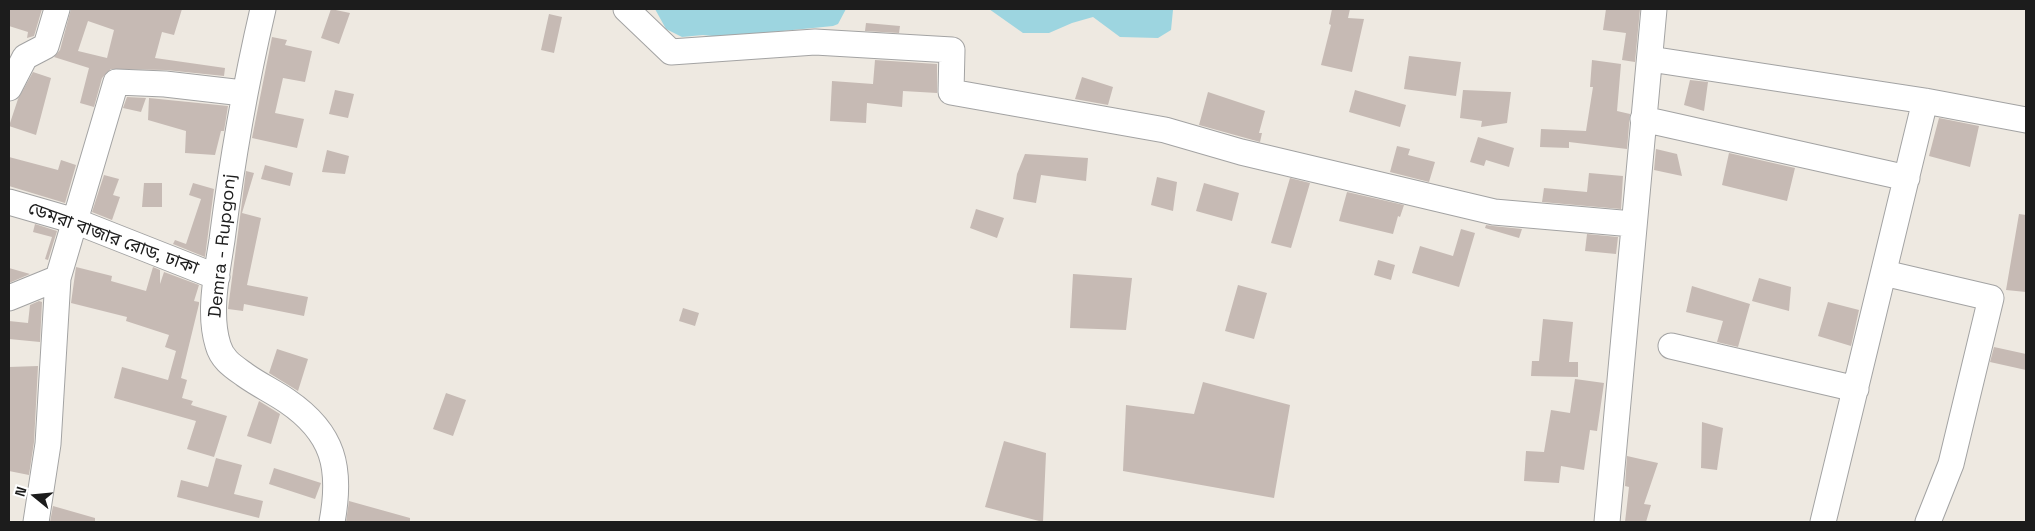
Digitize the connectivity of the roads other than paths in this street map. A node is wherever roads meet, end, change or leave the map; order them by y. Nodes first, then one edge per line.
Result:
1 (57, 9) edge
2 (263, 9) edge
3 (626, 9) edge
4 (1654, 9) edge
5 (1650, 58) junction
6 (9, 88) edge
7 (243, 94) junction
8 (1925, 101) junction
9 (1643, 119) junction
10 (2026, 120) edge
11 (1906, 178) junction
12 (9, 202) edge
13 (75, 221) junction
14 (1633, 224) junction
15 (1884, 274) junction
16 (217, 277) junction
17 (58, 278) junction
18 (9, 298) edge
19 (1671, 346) dead end
20 (1856, 389) junction
21 (36, 522) edge
22 (332, 522) edge
23 (1607, 522) edge
24 (1823, 522) edge
25 (1928, 522) edge

1 - 6 street
2 - 7 street, Demra - Rupgonj
3 - 14 street
4 - 5 street
5 - 8 street
5 - 9 street
7 - 13 street
7 - 16 street, Demra - Rupgonj
8 - 10 street
8 - 11 street
9 - 11 street
9 - 14 street
11 - 15 street
12 - 13 street, ডেমরা বাজার রোড, ঢাকা
13 - 16 street, ডেমরা বাজার রোড, ঢাকা
13 - 17 street
14 - 23 street
15 - 20 street
15 - 25 street
16 - 22 street, Demra - Rupgonj
17 - 18 street
17 - 21 street
19 - 20 street
20 - 24 street

